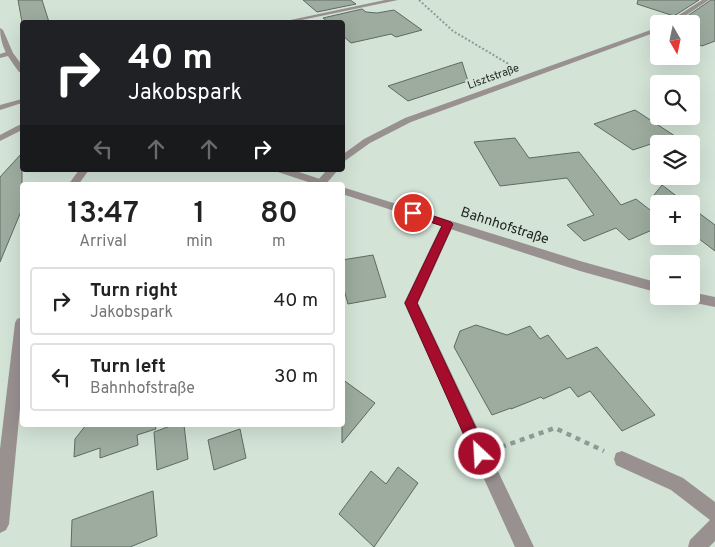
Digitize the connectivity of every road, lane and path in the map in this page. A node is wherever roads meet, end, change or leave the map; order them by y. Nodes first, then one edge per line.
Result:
1 (395, 0) edge
2 (419, 0) edge
3 (706, 0) edge
4 (682, 15) edge
5 (294, 20) edge
6 (0, 30) edge
7 (650, 32) edge
8 (9, 53) junction
9 (0, 56) edge
10 (20, 67) edge
11 (530, 76) junction
12 (20, 102) edge
13 (0, 108) edge
14 (20, 128) edge
15 (0, 138) edge
16 (345, 158) edge
17 (288, 172) edge
18 (319, 182) edge
19 (345, 191) edge
20 (448, 224) junction
21 (650, 285) edge
22 (700, 299) edge
23 (715, 302) edge
24 (20, 341) edge
25 (480, 454) junction
26 (622, 460) joint
27 (715, 513) edge
28 (0, 524) edge
29 (715, 528) edge
30 (525, 547) edge
31 (697, 547) edge

1 - 5 street
2 - 11 path
3 - 4 street
6 - 8 street
7 - 11 street, Lisztstraße
8 - 9 street
8 - 10 street
11 - 16 street, Lisztstraße
12 - 13 lane
14 - 15 lane
17 - 18 street
19 - 20 street, Bahnhofstraße
20 - 21 street, Bahnhofstraße
20 - 25 street
22 - 23 street
24 - 28 street
25 - 26 path
25 - 30 street
26 - 27 street
29 - 31 street

